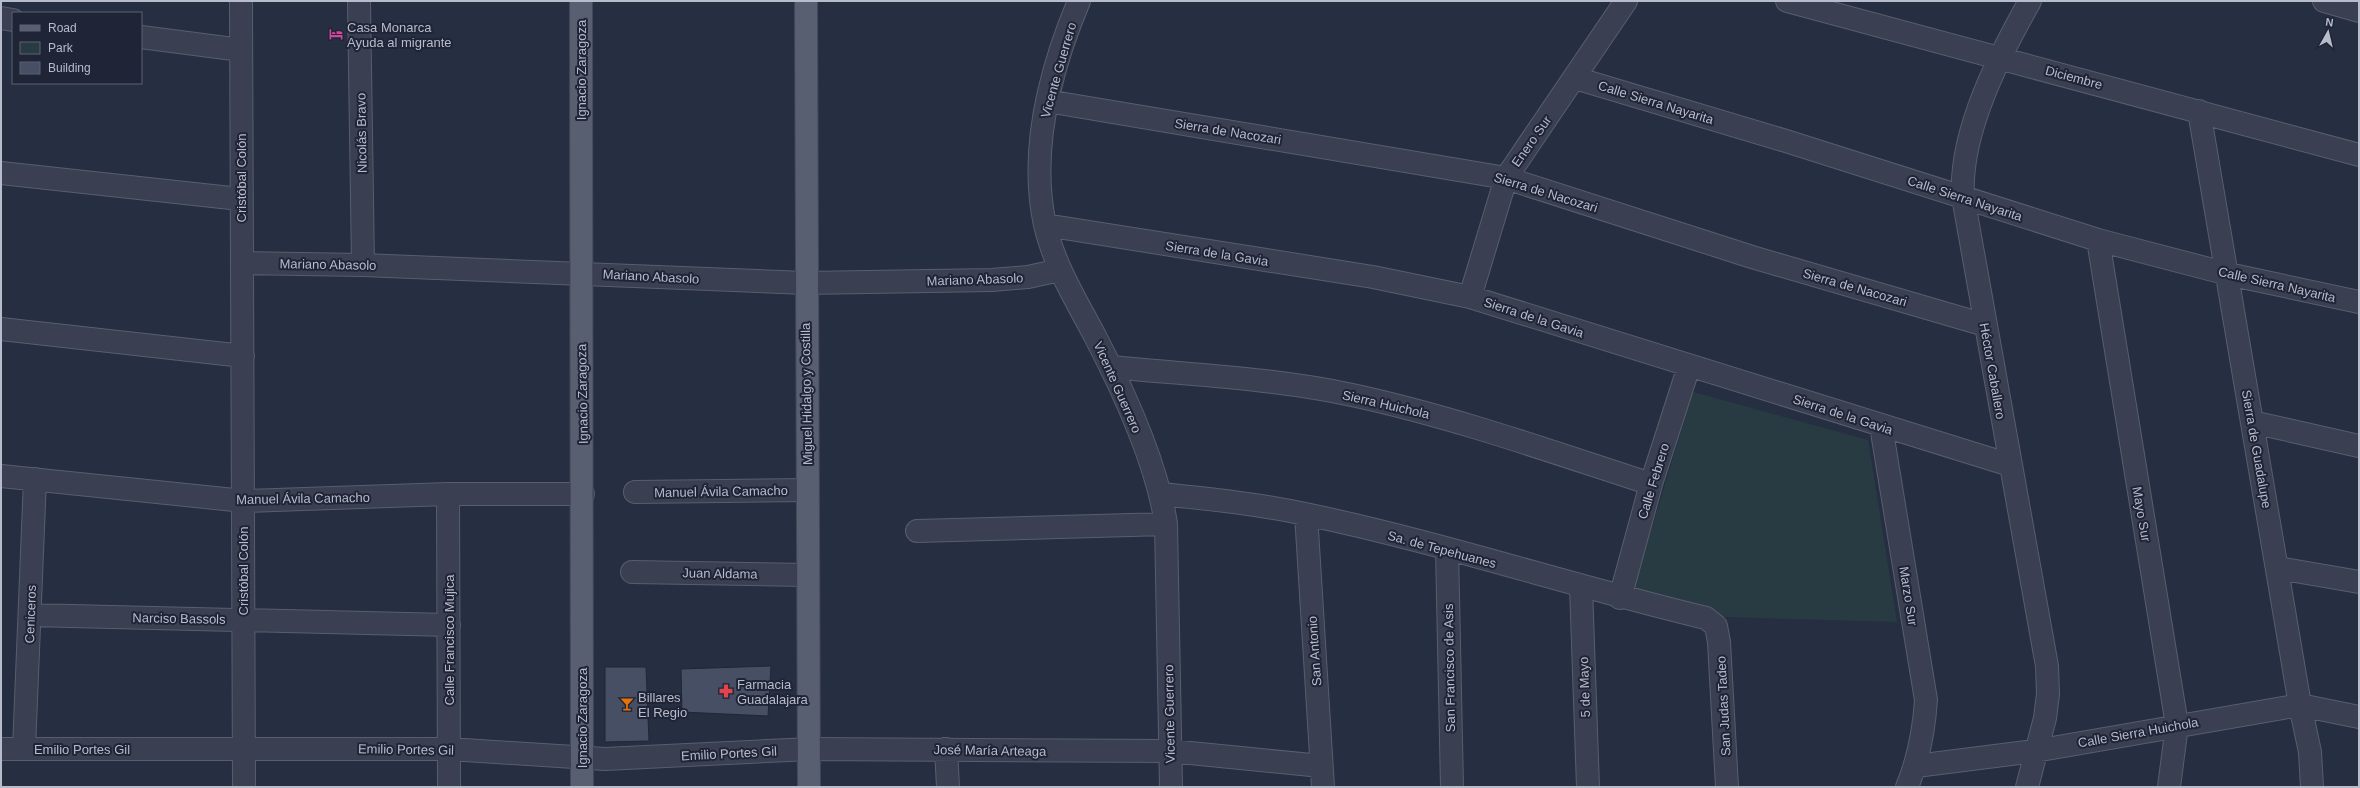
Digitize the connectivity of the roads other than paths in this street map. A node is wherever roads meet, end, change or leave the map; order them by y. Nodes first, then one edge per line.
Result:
1 (241, 1) edge
2 (359, 1) edge
3 (581, 1) edge
4 (806, 1) edge
5 (1626, 1) edge
6 (1787, 1) edge
7 (2030, 1) edge
8 (2324, 1) edge
9 (1075, 2) edge
10 (2359, 11) edge
11 (1, 18) edge
12 (12, 20) edge
13 (142, 37) edge
14 (241, 50) junction
15 (1999, 57) junction
16 (1575, 78) junction
17 (1047, 101) junction
18 (2199, 111) junction
19 (2359, 155) edge
20 (1, 173) edge
21 (1506, 178) junction
22 (1963, 197) junction
23 (240, 199) junction
24 (1045, 225) junction
25 (2098, 240) junction
26 (242, 263) junction
27 (363, 265) junction
28 (1060, 270) junction
29 (581, 272) junction
30 (2228, 274) junction
31 (805, 282) junction
32 (1470, 297) junction
33 (2359, 302) edge
34 (1985, 325) junction
35 (1, 329) edge
36 (243, 356) junction
37 (1689, 366) junction
38 (1112, 368) junction
39 (2252, 422) junction
40 (1881, 426) junction
41 (2359, 446) edge
42 (2010, 465) junction
43 (1, 476) edge
44 (35, 479) junction
45 (1651, 484) junction
46 (807, 490) junction
47 (635, 492) dead end
48 (448, 494) junction
49 (583, 494) junction
50 (1162, 494) junction
51 (244, 501) junction
52 (1306, 514) junction
53 (1166, 524) junction
54 (917, 531) dead end
55 (1447, 549) junction
56 (2278, 568) junction
57 (632, 572) dead end
58 (808, 575) junction
59 (2359, 582) edge
60 (1581, 587) junction
61 (1620, 598) junction
62 (30, 615) junction
63 (243, 620) junction
64 (449, 626) junction
65 (1716, 626) joint
66 (2300, 705) junction
67 (2359, 717) edge
68 (2177, 725) junction
69 (243, 748) junction
70 (1, 749) edge
71 (24, 749) junction
72 (450, 749) junction
73 (810, 749) junction
74 (946, 749) junction
75 (1170, 751) junction
76 (2035, 751) junction
77 (582, 757) junction
78 (1916, 766) junction
79 (1322, 777) edge
80 (244, 787) edge
81 (449, 787) edge
82 (582, 787) edge
83 (809, 787) edge
84 (948, 787) edge
85 (1171, 787) edge
86 (1452, 787) edge
87 (1588, 787) edge
88 (1727, 787) edge
89 (1908, 787) edge
90 (2027, 787) edge
91 (2168, 787) edge
92 (2312, 787) edge

1 - 14 street, Cristóbal Colón
2 - 27 street, Nicolás Bravo
3 - 29 main road, Ignacio Zaragoza
4 - 31 main road, Miguel Hidalgo y Costilla
5 - 16 street, Enero Sur
6 - 15 street, Diciembre
7 - 15 street, Héctor Caballero
8 - 10 street
9 - 17 street, Vicente Guerrero
11 - 12 street
13 - 14 street
14 - 23 street, Cristóbal Colón
15 - 18 street, Diciembre
15 - 22 street, Héctor Caballero
16 - 21 street, Enero Sur
16 - 22 street, Calle Sierra Nayarita
17 - 21 street, Sierra de Nacozari
17 - 24 street, Vicente Guerrero
18 - 19 street, Diciembre
18 - 30 street, Sierra de Guadalupe
20 - 23 street
21 - 32 street, Enero Sur
21 - 34 street, Sierra de Nacozari
22 - 25 street, Calle Sierra Nayarita
22 - 34 street, Héctor Caballero
23 - 26 street, Cristóbal Colón
24 - 28 street, Vicente Guerrero
24 - 32 street, Sierra de la Gavia
25 - 30 street, Calle Sierra Nayarita
25 - 68 street, Mayo Sur
26 - 27 street, Mariano Abasolo
26 - 36 street, Cristóbal Colón
27 - 29 street, Mariano Abasolo
28 - 31 street, Mariano Abasolo
28 - 38 street, Vicente Guerrero
29 - 31 street, Mariano Abasolo
29 - 49 main road, Ignacio Zaragoza
30 - 33 street, Calle Sierra Nayarita
30 - 39 street, Sierra de Guadalupe
31 - 46 main road, Miguel Hidalgo y Costilla
32 - 37 street, Sierra de la Gavia
34 - 42 street, Héctor Caballero
35 - 36 street
36 - 51 street, Cristóbal Colón
37 - 40 street, Sierra de la Gavia
37 - 45 street, Calle Febrero
38 - 45 street, Sierra Huichola
38 - 50 street, Vicente Guerrero
39 - 41 street
39 - 56 street, Sierra de Guadalupe
40 - 42 street, Sierra de la Gavia
40 - 78 street, Marzo Sur
42 - 76 street, Héctor Caballero
43 - 44 street, Manuel Ávila Camacho
44 - 51 street, Manuel Ávila Camacho
44 - 62 street, Ceniceros
45 - 61 street, Calle Febrero
46 - 47 street, Manuel Ávila Camacho
46 - 58 main road, Miguel Hidalgo y Costilla
48 - 49 street, Manuel Ávila Camacho
48 - 51 street, Manuel Ávila Camacho
48 - 64 street, Calle Francisco Mujica
49 - 77 main road, Ignacio Zaragoza
50 - 52 street, Sa. de Tepehuanes
50 - 53 street, Vicente Guerrero
51 - 63 street, Cristóbal Colón
52 - 55 street, Sa. de Tepehuanes
52 - 79 street, San Antonio
53 - 54 street
53 - 75 street, Vicente Guerrero
55 - 60 street, Sa. de Tepehuanes
55 - 86 street, San Francisco de Asis
56 - 59 street
56 - 66 street, Sierra de Guadalupe
57 - 58 street, Juan Aldama
58 - 73 main road, Miguel Hidalgo y Costilla
60 - 61 street, Sa. de Tepehuanes
60 - 87 street, 5 de Mayo
61 - 65 street, Sa. de Tepehuanes
62 - 63 street, Narciso Bassols
62 - 71 street, Ceniceros
63 - 64 street, Narciso Bassols
63 - 69 street, Cristóbal Colón
64 - 72 street, Calle Francisco Mujica
65 - 88 street, San Judas Tadeo
66 - 67 street, Calle Sierra Huichola
66 - 68 street, Calle Sierra Huichola
66 - 92 street, Sierra de Guadalupe
68 - 76 street, Calle Sierra Huichola
68 - 91 street, Mayo Sur
69 - 71 street, Emilio Portes Gil
69 - 72 street, Emilio Portes Gil
69 - 80 street, Cristóbal Colón
70 - 71 street, Emilio Portes Gil
72 - 77 street, Emilio Portes Gil
72 - 81 street, Calle Francisco Mujica
73 - 74 street, José María Arteaga
73 - 77 street, Emilio Portes Gil
73 - 83 main road, Miguel Hidalgo y Costilla
74 - 75 street, José María Arteaga
74 - 84 street
75 - 79 street, José María Arteaga
75 - 85 street, Vicente Guerrero
76 - 78 street, Calle Sierra Huichola
76 - 90 street, Héctor Caballero
77 - 82 main road, Ignacio Zaragoza
78 - 89 street, Marzo Sur

